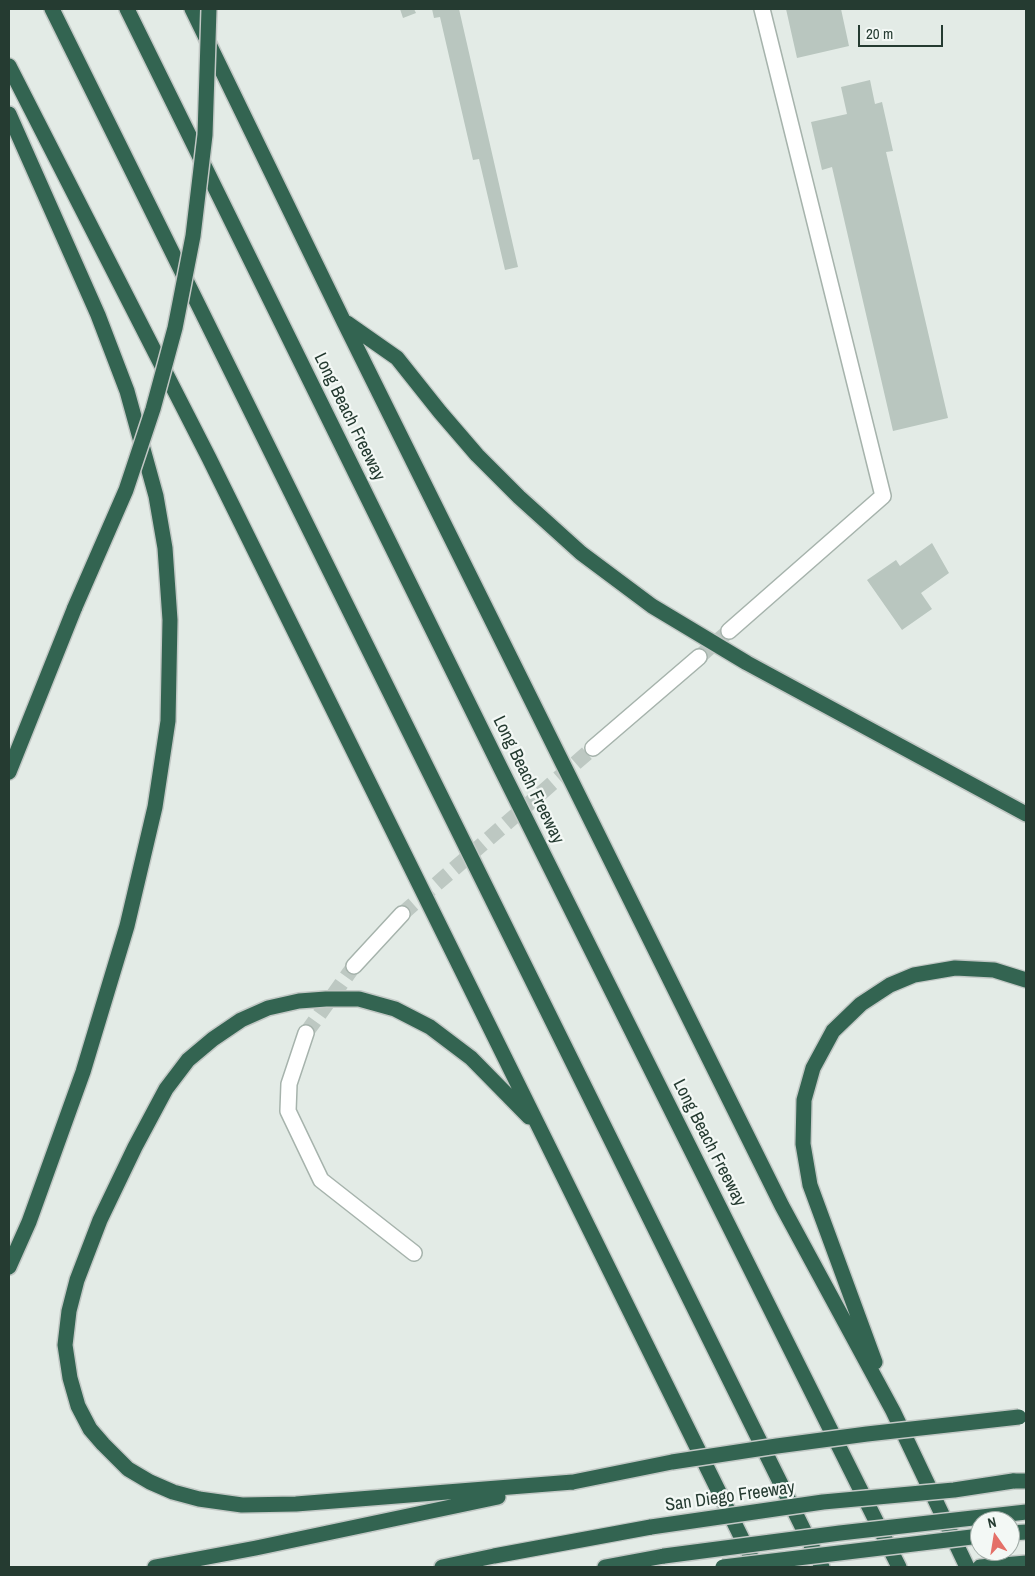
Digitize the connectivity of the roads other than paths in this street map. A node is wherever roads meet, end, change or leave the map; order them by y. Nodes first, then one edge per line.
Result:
1 (52, 9) edge
2 (127, 9) edge
3 (192, 9) edge
4 (209, 9) edge
5 (762, 9) edge
6 (9, 66) edge
7 (9, 114) edge
8 (344, 322) junction
9 (729, 631) tunnel mouth
10 (700, 657) tunnel mouth
11 (593, 748) tunnel mouth
12 (9, 772) edge
13 (1026, 814) edge
14 (402, 914) tunnel mouth
15 (354, 966) tunnel mouth
16 (1026, 980) edge
17 (306, 1033) tunnel mouth
18 (539, 1127) junction
19 (414, 1254) dead end
20 (9, 1267) edge
21 (893, 1411) junction
22 (1024, 1416) edge
23 (1020, 1481) edge
24 (573, 1482) junction
25 (1026, 1512) edge
26 (970, 1537) edge
27 (1026, 1563) edge
28 (155, 1567) edge
29 (442, 1567) edge
30 (605, 1567) edge
31 (723, 1567) edge
32 (756, 1567) edge
33 (822, 1567) edge
34 (899, 1567) edge
35 (966, 1567) edge
36 (980, 1567) edge

1 - 33 highway
2 - 34 highway, Long Beach Freeway
3 - 8 highway
4 - 12 highway, bridge
5 - 9 lane
6 - 18 highway
7 - 20 highway
8 - 13 highway
8 - 21 highway
10 - 11 lane
14 - 15 lane
16 - 21 highway
17 - 19 lane
18 - 24 highway
18 - 32 highway
21 - 35 highway
22 - 24 highway, bridge
23 - 29 highway, San Diego Freeway, bridge
24 - 28 highway
25 - 30 highway, bridge
26 - 31 highway, bridge
27 - 36 highway

